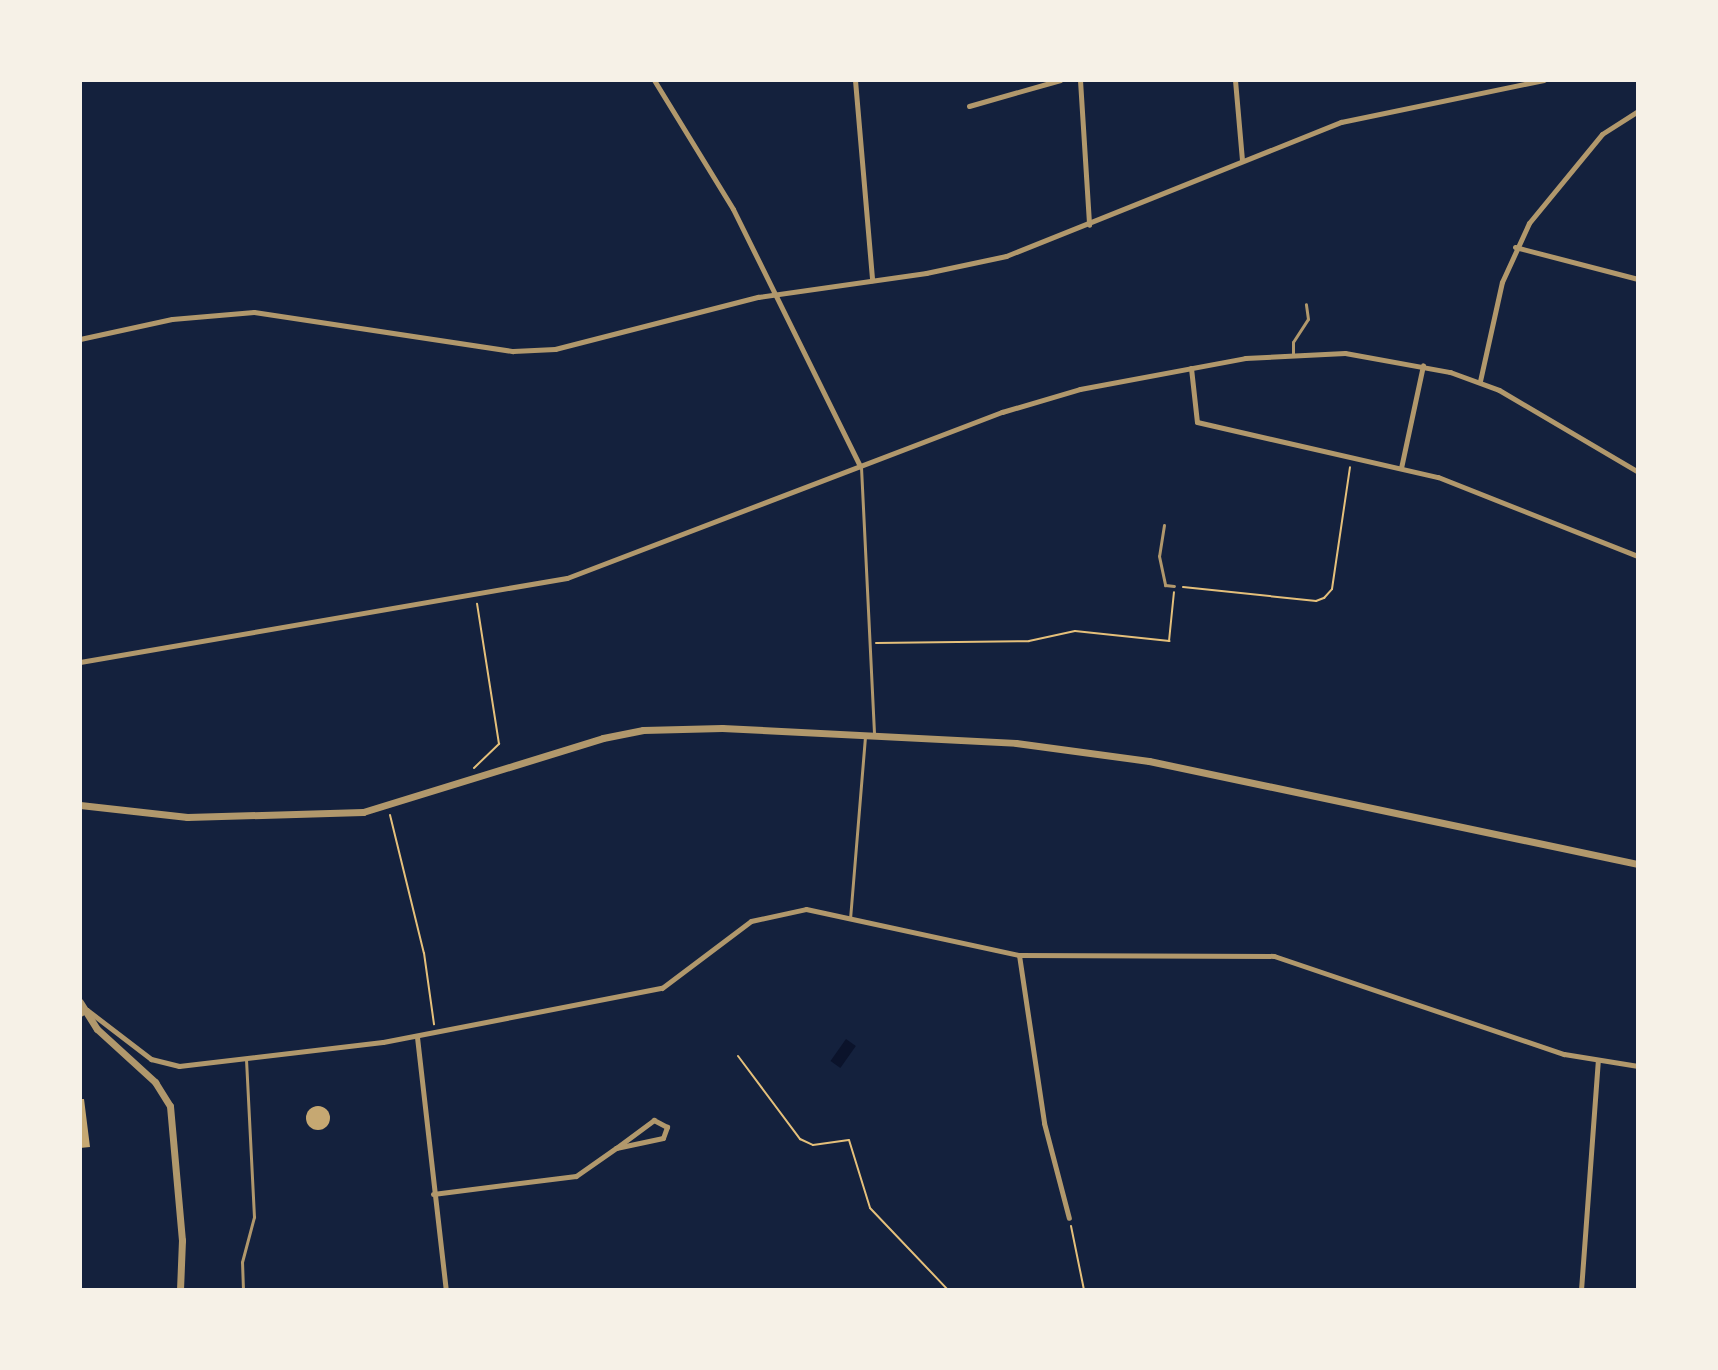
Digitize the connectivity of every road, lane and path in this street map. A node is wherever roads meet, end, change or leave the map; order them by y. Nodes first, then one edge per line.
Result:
1 (654, 80) edge
2 (855, 80) edge
3 (1060, 80) edge
4 (1080, 80) edge
5 (1235, 80) edge
6 (1544, 80) edge
7 (969, 106) dead end
8 (1638, 111) edge
9 (1242, 160) junction
10 (1089, 225) junction
11 (1515, 247) junction
12 (1638, 279) edge
13 (872, 280) junction
14 (776, 296) junction
15 (1306, 304) dead end
16 (80, 339) edge
17 (1293, 355) junction
18 (1423, 365) junction
19 (1191, 368) junction
20 (1480, 381) junction
21 (1351, 458) junction
22 (861, 467) junction
23 (1401, 468) junction
24 (1638, 472) edge
25 (1164, 525) dead end
26 (1638, 556) edge
27 (1174, 586) junction
28 (475, 594) junction
29 (870, 643) junction
30 (80, 662) edge
31 (865, 736) junction
32 (875, 737) junction
33 (473, 777) junction
34 (80, 805) edge
35 (388, 806) junction
36 (1638, 864) edge
37 (849, 920) junction
38 (1019, 955) junction
39 (80, 1002) edge
40 (83, 1012) edge
41 (435, 1033) junction
42 (417, 1037) junction
43 (738, 1056) dead end
44 (246, 1059) junction
45 (1598, 1061) junction
46 (1638, 1066) edge
47 (616, 1148) junction
48 (433, 1194) junction
49 (1069, 1218) joint
50 (180, 1290) edge
51 (243, 1290) edge
52 (446, 1290) edge
53 (948, 1290) edge
54 (1084, 1290) edge
55 (1581, 1290) edge

1 - 14 street
2 - 13 street
3 - 7 street
4 - 10 street
5 - 9 street
6 - 9 street
8 - 11 street
9 - 10 street
10 - 13 street
11 - 12 street
11 - 20 street
13 - 14 street
14 - 16 street
14 - 22 street
15 - 17 lane
17 - 18 street
17 - 19 street
18 - 20 street
18 - 23 street
19 - 21 street
19 - 22 street
20 - 24 street
21 - 23 street
21 - 27 path
22 - 28 street
22 - 29 lane
23 - 26 street
25 - 27 lane
27 - 29 path
28 - 30 street
28 - 33 path
29 - 32 lane
31 - 32 street
31 - 33 street
31 - 37 lane
32 - 36 street
33 - 35 street
34 - 35 street
35 - 41 path
37 - 38 street
37 - 41 street
38 - 45 street
38 - 49 street
39 - 40 street
40 - 44 street
40 - 50 street
41 - 42 street
42 - 44 street
42 - 48 street
43 - 53 path
44 - 51 lane
45 - 46 street
45 - 55 street
47 - 47 street
47 - 48 street
48 - 52 street
49 - 54 path

